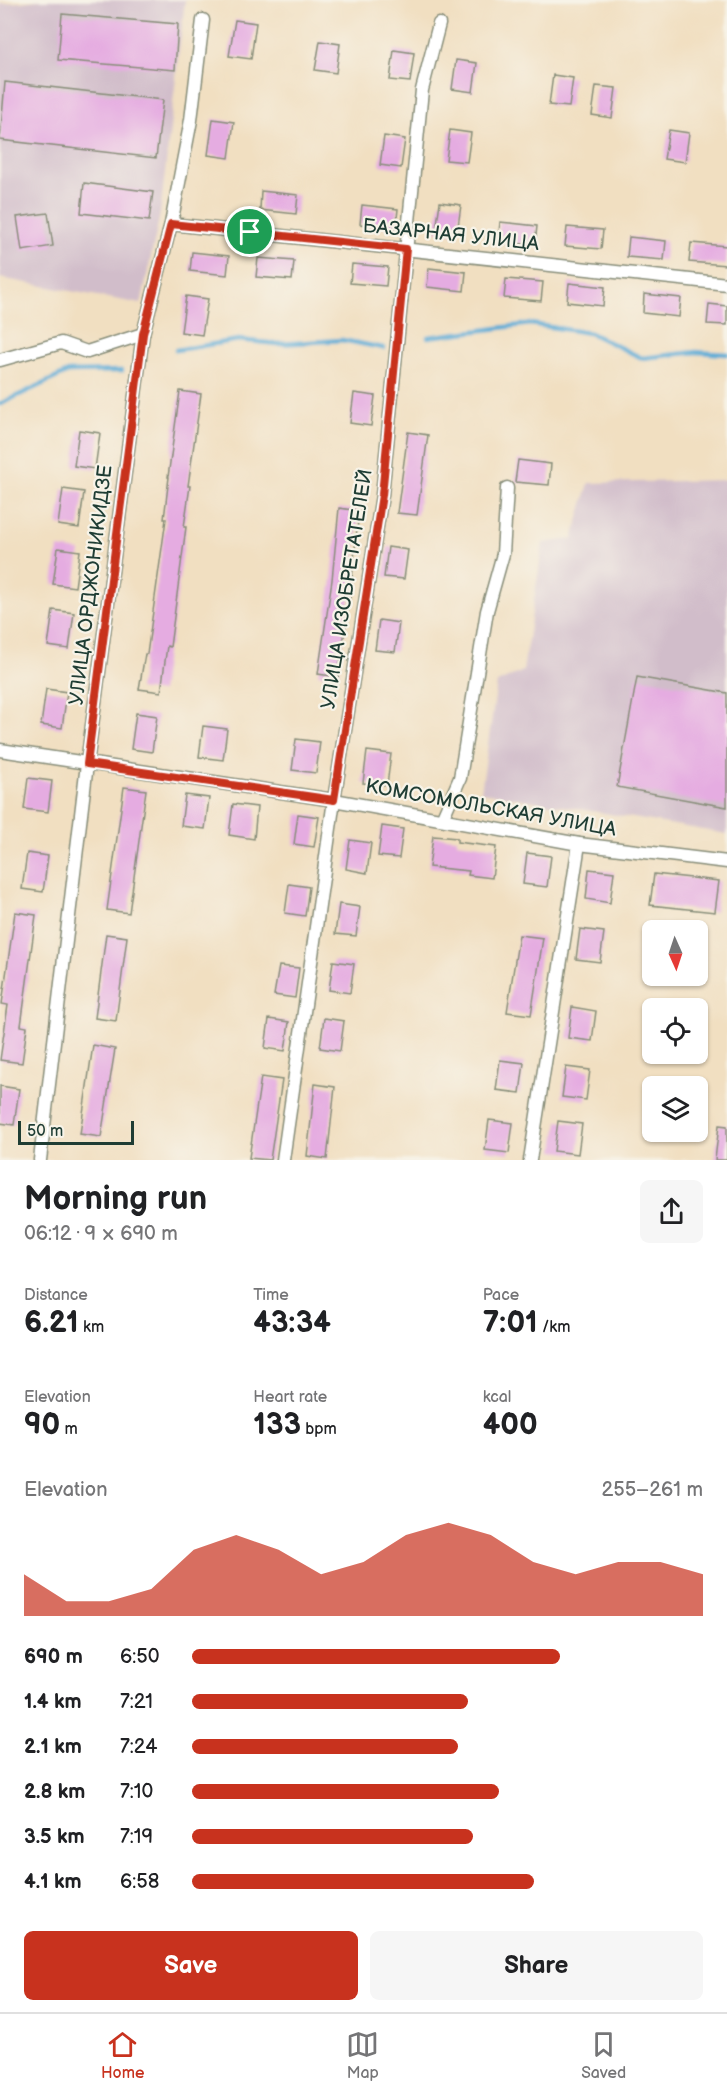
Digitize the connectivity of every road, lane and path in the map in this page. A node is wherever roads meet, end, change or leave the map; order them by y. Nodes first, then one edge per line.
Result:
1 (203, 20) dead end
2 (439, 24) dead end
3 (171, 224) junction
4 (406, 249) junction
5 (727, 284) edge
6 (143, 334) junction
7 (0, 360) edge
8 (507, 488) dead end
9 (0, 750) edge
10 (87, 764) junction
11 (334, 800) junction
12 (442, 819) junction
13 (579, 844) junction
14 (727, 862) edge
15 (40, 1160) edge
16 (283, 1160) edge
17 (531, 1160) edge

1 - 3 street, УЛИЦА ОРДЖОНИКИДЗЕ
2 - 4 street, УЛИЦА ИЗОБРЕТАТЕЛЕЙ
3 - 4 street, БАЗАРНАЯ УЛИЦА
3 - 6 street, УЛИЦА ОРДЖОНИКИДЗЕ
4 - 5 street, БАЗАРНАЯ УЛИЦА
4 - 11 street, УЛИЦА ИЗОБРЕТАТЕЛЕЙ
6 - 7 street
6 - 10 street, УЛИЦА ОРДЖОНИКИДЗЕ
8 - 12 street
9 - 10 street, КОМСОМОЛЬСКАЯ УЛИЦА
10 - 11 street, КОМСОМОЛЬСКАЯ УЛИЦА
10 - 15 street, УЛИЦА ОРДЖОНИКИДЗЕ
11 - 12 street, КОМСОМОЛЬСКАЯ УЛИЦА
11 - 16 street, УЛИЦА ИЗОБРЕТАТЕЛЕЙ
12 - 13 street, КОМСОМОЛЬСКАЯ УЛИЦА
13 - 14 street, КОМСОМОЛЬСКАЯ УЛИЦА
13 - 17 street

